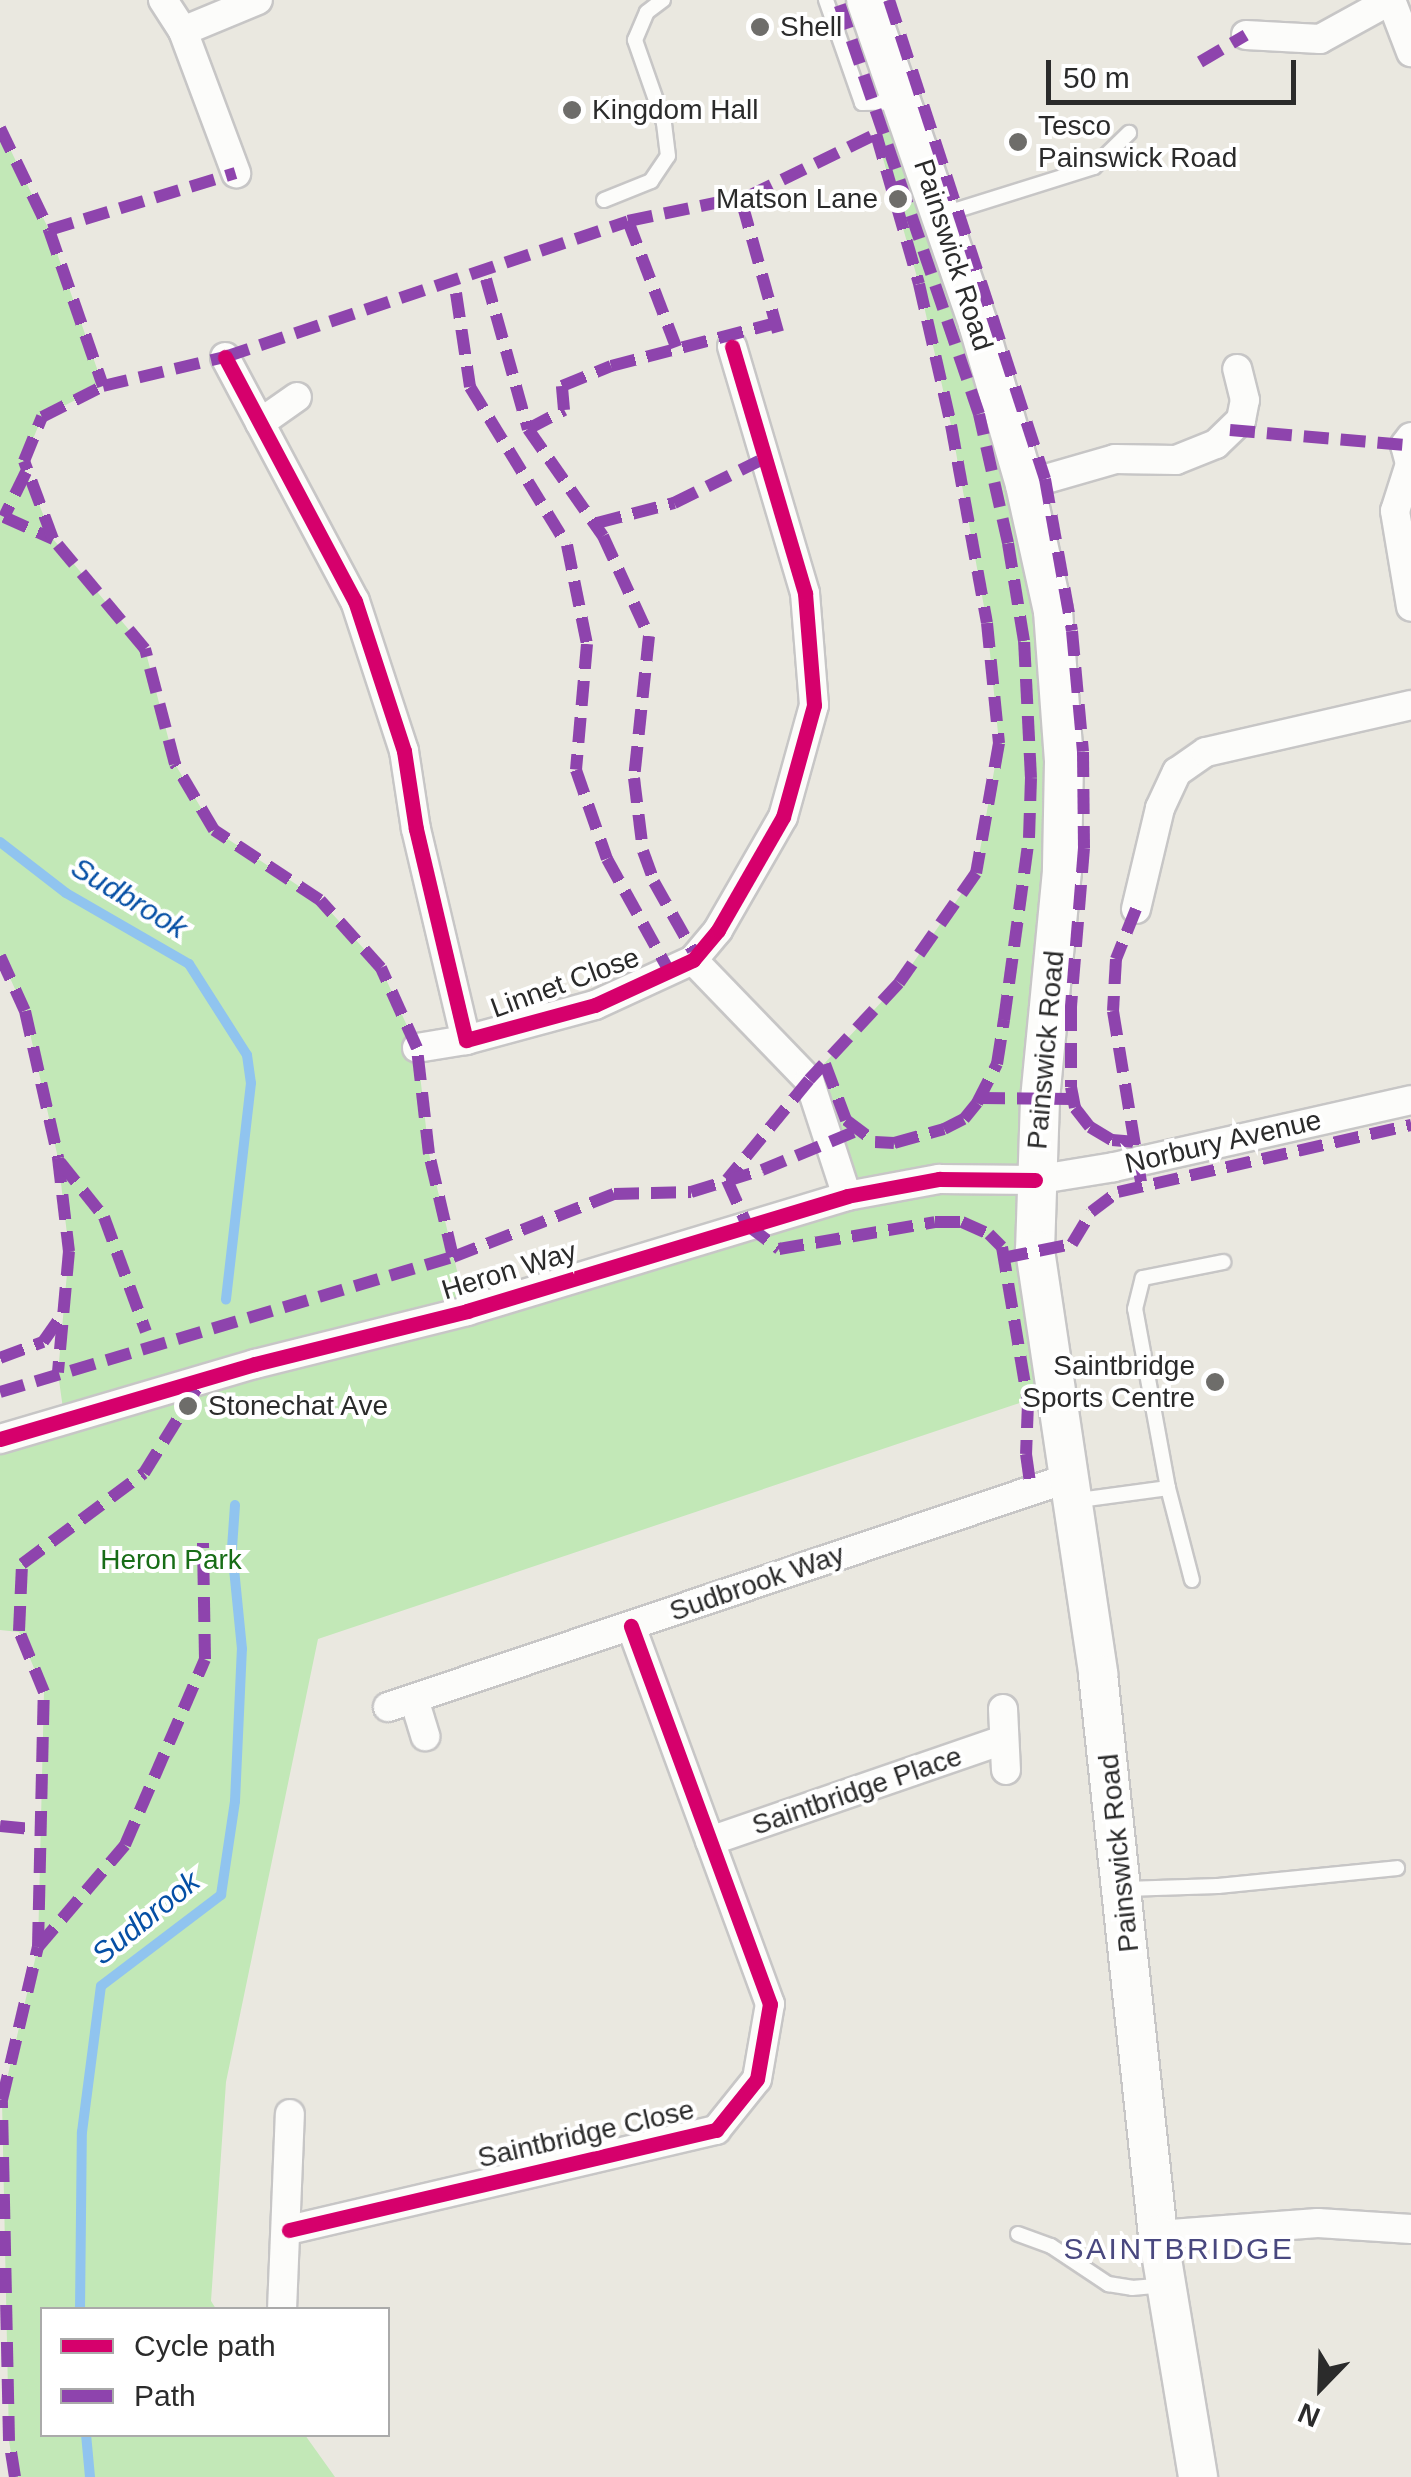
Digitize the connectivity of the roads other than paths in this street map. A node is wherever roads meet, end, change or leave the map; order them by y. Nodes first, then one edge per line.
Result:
1 (163, 0) edge
2 (258, 0) edge
3 (663, 0) edge
4 (826, 0) edge
5 (866, 0) edge
6 (1391, 0) edge
7 (183, 31) junction
8 (1246, 35) dead end
9 (1411, 52) edge
10 (902, 102) junction
11 (1130, 133) dead end
12 (236, 174) dead end
13 (604, 200) dead end
14 (941, 216) junction
15 (732, 347) dead end
16 (225, 357) dead end
17 (1237, 368) dead end
18 (298, 397) dead end
19 (260, 422) junction
20 (1411, 437) edge
21 (1025, 485) junction
22 (1410, 590) edge
23 (1411, 705) edge
24 (1136, 909) dead end
25 (693, 960) junction
26 (466, 1040) junction
27 (417, 1048) dead end
28 (1411, 1100) edge
29 (1035, 1180) junction
30 (847, 1196) junction
31 (1223, 1262) dead end
32 (0, 1439) edge
33 (1168, 1488) junction
34 (1070, 1490) junction
35 (1192, 1580) dead end
36 (631, 1626) junction
37 (1002, 1709) dead end
38 (424, 1736) dead end
39 (1003, 1740) junction
40 (1006, 1770) dead end
41 (710, 1841) junction
42 (1397, 1868) dead end
43 (1124, 1889) junction
44 (290, 2114) dead end
45 (1411, 2229) edge
46 (288, 2230) junction
47 (1018, 2234) dead end
48 (1158, 2235) junction
49 (1166, 2284) junction
50 (282, 2307) edge
51 (1198, 2477) edge

1 - 7 street
2 - 7 street
3 - 13 lane
4 - 10 lane
5 - 10 main road, Painswick Road
6 - 8 street
6 - 9 street
7 - 12 street
10 - 14 main road, Painswick Road
11 - 14 lane
14 - 21 main road, Painswick Road
15 - 25 street, Linnet Close
16 - 19 street, Linnet Close
17 - 21 street
18 - 19 street
19 - 26 street, Linnet Close
20 - 22 street
21 - 29 main road, Painswick Road
23 - 24 street
25 - 26 street, Linnet Close
25 - 30 street
26 - 27 street, Linnet Close
28 - 29 street, Norbury Avenue
29 - 30 street, Heron Way
29 - 34 main road, Painswick Road
30 - 32 street, Heron Way
31 - 33 lane
33 - 34 lane
33 - 35 lane
34 - 36 street, Sudbrook Way
34 - 43 main road, Painswick Road
36 - 38 street, Sudbrook Way
36 - 41 street, Saintbridge Close
37 - 39 street
39 - 40 street
39 - 41 street, Saintbridge Place
41 - 46 street, Saintbridge Close
42 - 43 lane
43 - 48 main road, Painswick Road
44 - 46 street
45 - 48 street
46 - 50 street
47 - 49 lane
48 - 49 main road, Painswick Road
49 - 51 main road, Painswick Road

